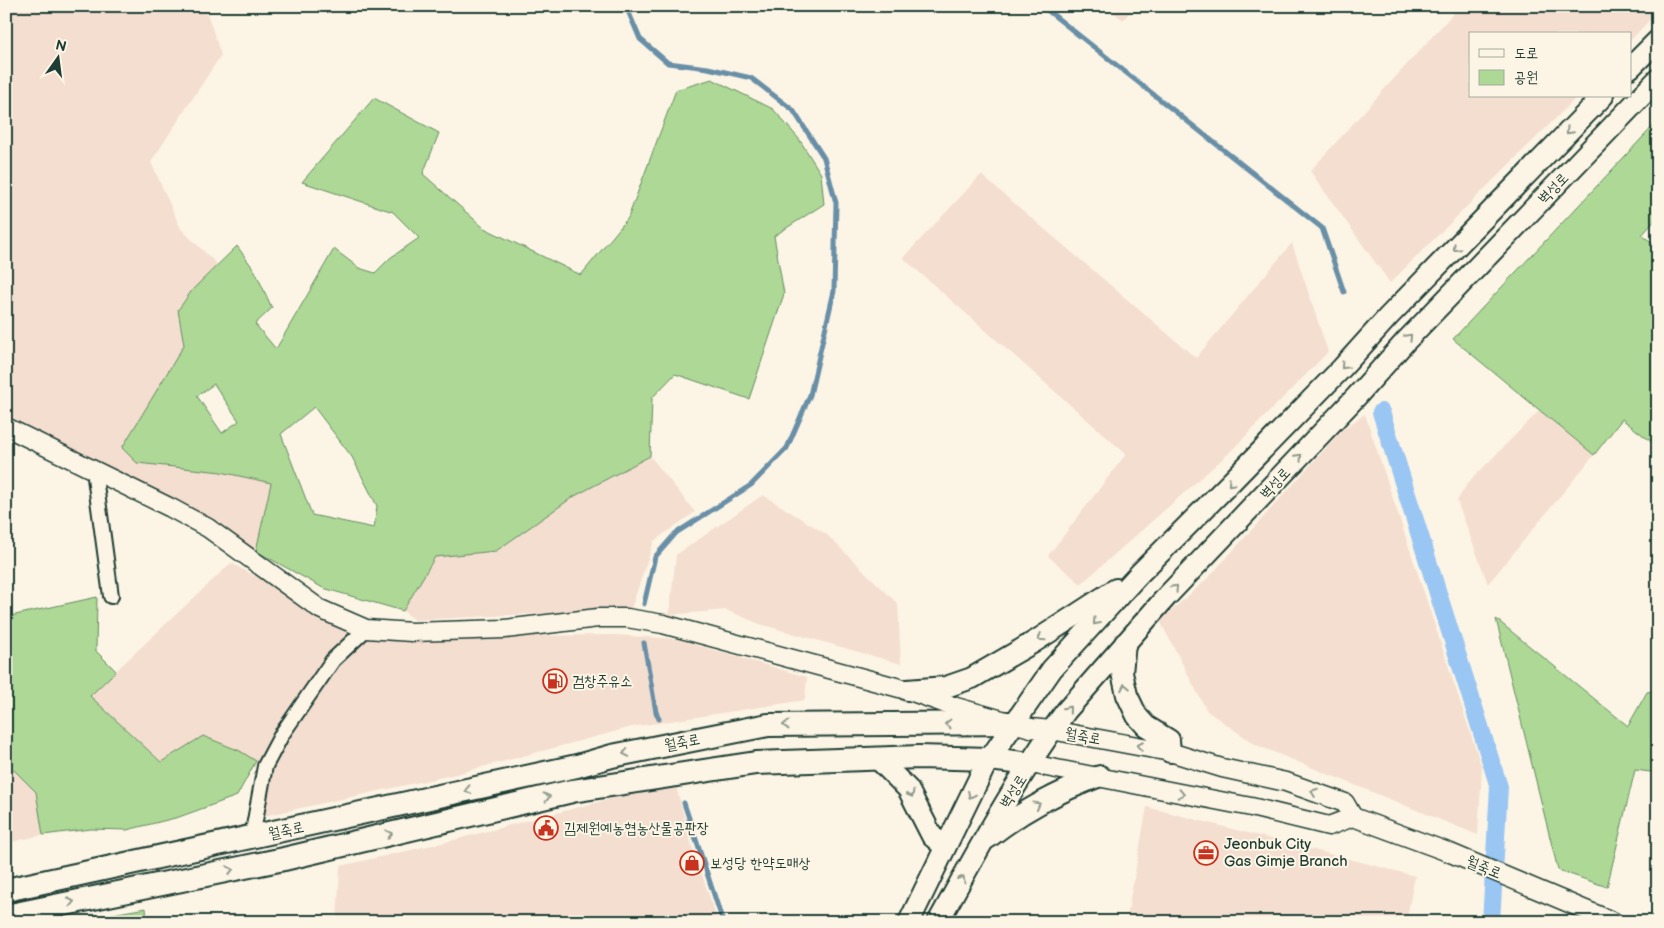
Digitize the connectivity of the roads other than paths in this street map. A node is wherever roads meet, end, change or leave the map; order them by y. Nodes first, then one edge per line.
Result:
1 (1658, 40) edge
2 (1632, 66) edge
3 (1658, 80) edge
4 (1601, 98) edge
5 (6, 427) edge
6 (94, 470) junction
7 (1140, 573) junction
8 (111, 596) dead end
9 (366, 629) junction
10 (1125, 643) junction
11 (907, 690) junction
12 (1014, 723) junction
13 (1052, 730) junction
14 (1170, 752) junction
15 (878, 759) junction
16 (989, 759) junction
17 (1031, 764) junction
18 (1100, 776) junction
19 (1353, 817) junction
20 (252, 837) junction
21 (982, 843) junction
22 (945, 847) junction
23 (6, 890) edge
24 (6, 916) edge
25 (909, 922) edge
26 (938, 922) edge
27 (1614, 922) edge

1 - 2 main road
10 -> 3 main road, 벽성로
4 -> 7 main road, 벽성로
5 - 6 street
6 - 8 street
6 - 9 street
7 -> 11 main road
7 -> 12 main road, 벽성로
9 - 11 street
9 - 20 street
13 -> 10 main road, 벽성로
14 -> 10 main road
11 - 12 street
12 - 13 street, 월죽로
12 - 16 main road, 벽성로
12 -> 20 main road, 월죽로
14 -> 13 street, 월죽로
13 - 17 main road, 벽성로
19 -> 14 street, 월죽로
15 - 16 main road, 월죽로
15 -> 22 main road
24 -> 15 main road, 월죽로
16 - 17 main road, 월죽로
16 -> 22 main road, 벽성로
17 - 18 street, 월죽로
17 - 21 main road, 벽성로
18 -> 19 street, 월죽로
21 -> 18 main road
19 - 27 street, 월죽로
20 - 23 main road, 월죽로
26 -> 21 main road, 벽성로
22 - 25 main road, 벽성로

